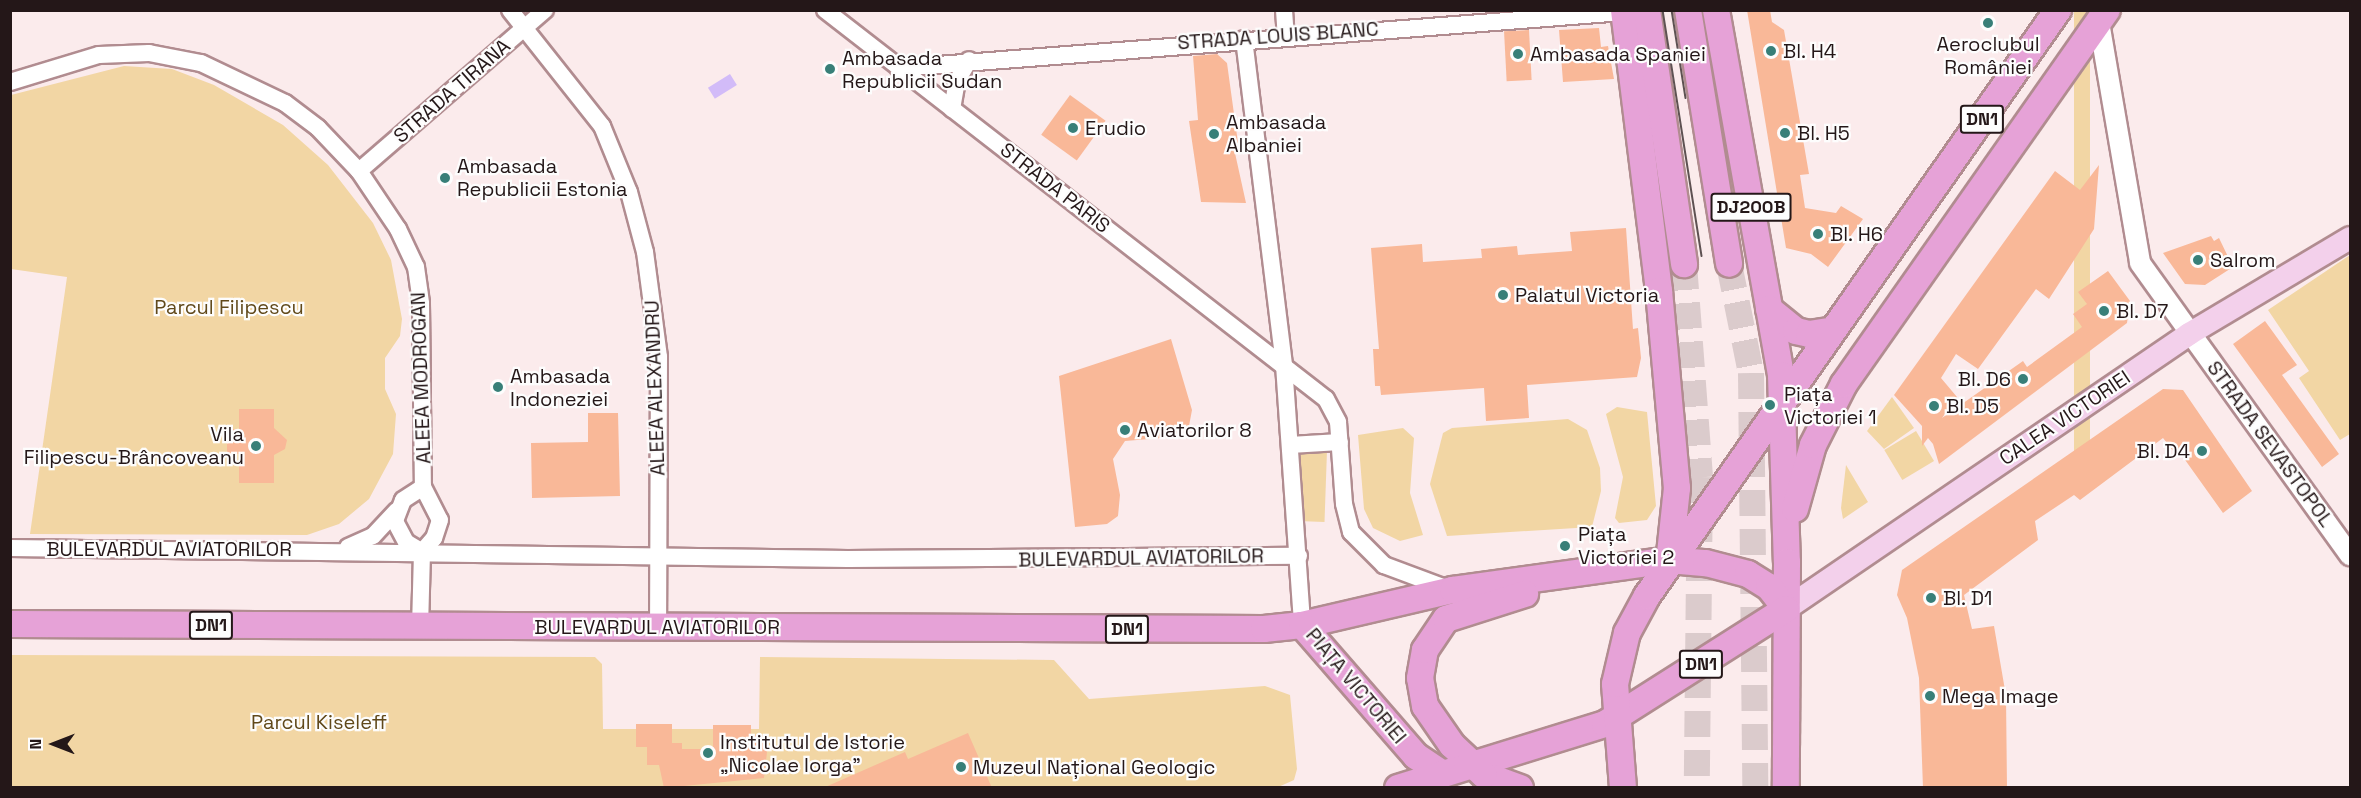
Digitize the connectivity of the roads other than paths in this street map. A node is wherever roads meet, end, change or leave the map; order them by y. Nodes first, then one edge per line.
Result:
1 (510, 10) edge
2 (545, 10) edge
3 (825, 10) edge
4 (1284, 10) edge
5 (1688, 10) edge
6 (1716, 10) edge
7 (2058, 10) edge
8 (1632, 11) edge
9 (2103, 16) edge
10 (526, 27) junction
11 (1286, 36) junction
12 (1244, 39) junction
13 (969, 60) junction
14 (899, 68) junction
15 (10, 82) edge
16 (952, 109) junction
17 (359, 171) junction
18 (2350, 238) edge
19 (1684, 264) tunnel mouth
20 (1729, 264) tunnel mouth
21 (1769, 309) junction
22 (1833, 330) junction
23 (2189, 334) junction
24 (1284, 365) junction
25 (1783, 404) junction
26 (1340, 442) junction
27 (1290, 445) junction
28 (423, 487) junction
29 (397, 510) junction
30 (10, 540) edge
31 (18, 548) edge
32 (338, 550) junction
33 (422, 552) junction
34 (2350, 555) edge
35 (1299, 556) junction
36 (659, 557) junction
37 (1669, 560) junction
38 (1787, 562) junction
39 (1574, 572) junction
40 (1453, 590) junction
41 (1786, 609) junction
42 (10, 624) edge
43 (1302, 625) junction
44 (420, 626) junction
45 (658, 626) junction
46 (1616, 718) junction
47 (1472, 765) junction
48 (1443, 774) junction
49 (1398, 788) edge
50 (1520, 788) edge
51 (1623, 788) edge
52 (1786, 788) edge

1 - 10 street, ALEEA ALEXANDRU
2 - 10 street, STRADA TIRANA
3 - 14 street, STRADA PARIS
4 - 11 street
5 - 20 main road
6 - 21 main road, DJ200B
7 - 22 main road, DN1
8 - 11 street, STRADA LOUIS BLANC
8 - 19 main road
8 - 37 main road
9 - 23 street, STRADA SEVASTOPOL
9 - 38 main road, DN1
10 - 17 street, STRADA TIRANA
10 - 36 street, ALEEA ALEXANDRU
11 - 12 street, STRADA LOUIS BLANC
12 - 13 street, STRADA LOUIS BLANC
12 - 24 street
13 - 14 street, STRADA LOUIS BLANC
13 - 16 street
14 - 16 street, STRADA PARIS
15 - 17 street, ALEEA MODROGAN
16 - 24 street, STRADA PARIS
17 - 28 street, ALEEA MODROGAN
18 - 23 main road, CALEA VICTORIEI
21 - 22 main road
21 - 25 main road, DJ200B
22 - 25 main road, DN1
23 - 34 street, STRADA SEVASTOPOL
23 - 41 main road, CALEA VICTORIEI
24 - 26 street, STRADA PARIS
24 - 27 street
25 - 37 main road, DN1
25 - 38 main road
26 - 27 street
26 - 40 street, STRADA PARIS
27 - 35 street
28 - 29 street, ALEEA MODROGAN
28 - 33 street, ALEEA MODROGAN
29 - 32 street, ALEEA MODROGAN
29 - 33 street
30 - 31 street
31 - 32 street, BULEVARDUL AVIATORILOR
32 - 33 street, BULEVARDUL AVIATORILOR
33 - 36 street, BULEVARDUL AVIATORILOR
33 - 44 street
35 - 36 street, BULEVARDUL AVIATORILOR
35 - 43 street
36 - 45 street, ALEEA ALEXANDRU
37 - 39 main road, PIAȚA VICTORIEI / DN1
37 - 41 main road, PIAȚA VICTORIEI
37 - 46 main road, DN1
38 - 41 main road, DN1
39 - 40 main road, PIAȚA VICTORIEI / DN1
39 - 47 main road
40 - 43 main road, PIAȚA VICTORIEI / DN1
41 - 46 main road, DN1
41 - 52 main road
42 - 44 main road, BULEVARDUL AVIATORILOR / DN1
43 - 45 main road, BULEVARDUL AVIATORILOR / DN1
43 - 48 main road, PIAȚA VICTORIEI
44 - 45 main road, BULEVARDUL AVIATORILOR / DN1
46 - 47 main road, DN1
46 - 51 main road
47 - 48 main road, DN1
47 - 50 main road
48 - 49 main road, DN1

